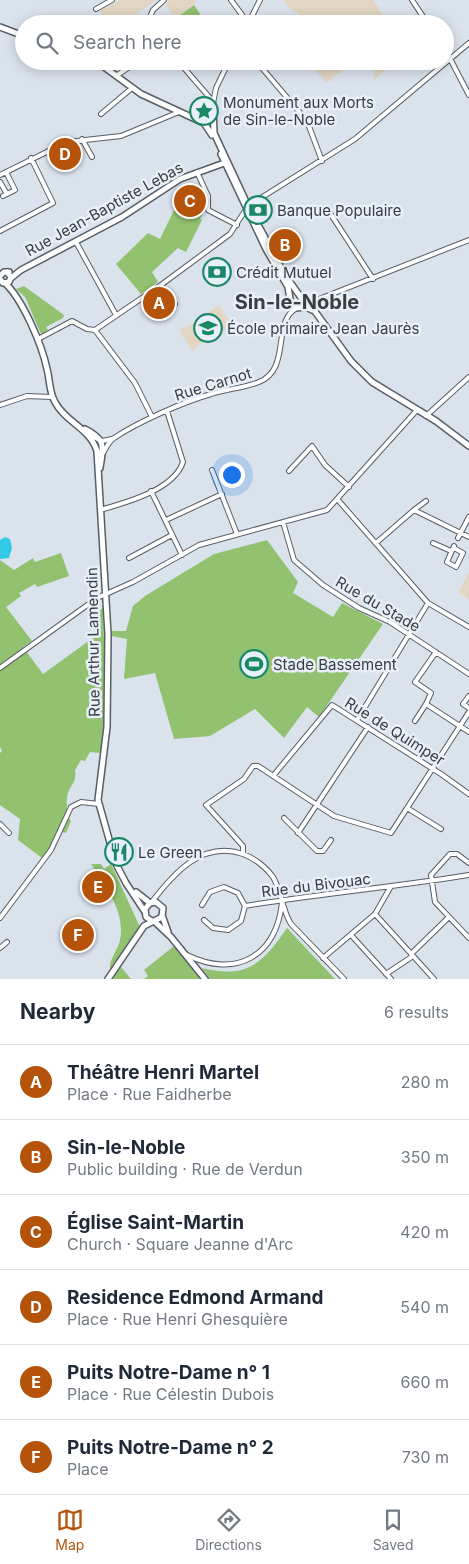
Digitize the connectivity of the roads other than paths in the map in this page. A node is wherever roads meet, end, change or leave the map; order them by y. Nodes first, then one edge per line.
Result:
1 (112, 0) edge
2 (164, 0) edge
3 (231, 0) edge
4 (260, 0) edge
5 (412, 0) edge
6 (96, 9) dead end
7 (151, 15) edge
8 (242, 15) edge
9 (252, 15) edge
10 (422, 15) edge
11 (0, 26) edge
12 (15, 32) edge
13 (469, 43) edge
14 (454, 55) edge
15 (454, 66) edge
16 (108, 70) edge
17 (125, 70) edge
18 (186, 70) edge
19 (225, 70) edge
20 (264, 70) edge
21 (436, 70) edge
22 (116, 76) junction
23 (132, 88) junction
24 (216, 88) junction
25 (205, 92) junction
26 (469, 95) edge
27 (213, 105) junction
28 (179, 111) junction
29 (100, 114) dead end
30 (213, 115) junction
31 (200, 121) junction
32 (82, 139) junction
33 (92, 156) dead end
34 (31, 158) junction
35 (322, 161) junction
36 (226, 162) junction
37 (6, 172) junction
38 (197, 172) junction
39 (0, 176) edge
40 (0, 182) edge
41 (247, 208) junction
42 (328, 210) dead end
43 (238, 225) junction
44 (0, 231) edge
45 (469, 240) edge
46 (76, 242) junction
47 (0, 267) edge
48 (21, 270) junction
49 (2, 279) edge
50 (11, 279) junction
51 (373, 279) junction
52 (161, 285) junction
53 (16, 297) junction
54 (302, 298) junction
55 (290, 301) junction
56 (309, 303) junction
57 (175, 304) dead end
58 (299, 308) junction
59 (316, 313) junction
60 (116, 315) junction
61 (95, 330) junction
62 (38, 339) junction
63 (469, 377) edge
64 (52, 396) junction
65 (0, 405) edge
66 (417, 410) junction
67 (167, 411) junction
68 (426, 416) junction
69 (152, 417) junction
70 (80, 427) junction
71 (89, 435) junction
72 (113, 438) junction
73 (102, 441) junction
74 (469, 446) edge
75 (103, 454) junction
76 (212, 470) dead end
77 (289, 471) dead end
78 (99, 479) junction
79 (349, 487) junction
80 (151, 491) junction
81 (222, 494) junction
82 (338, 500) junction
83 (426, 501) dead end
84 (100, 510) junction
85 (414, 510) junction
86 (469, 518) edge
87 (166, 520) junction
88 (283, 522) junction
89 (461, 533) junction
90 (238, 534) junction
91 (172, 535) junction
92 (458, 538) dead end
93 (469, 538) edge
94 (376, 543) junction
95 (433, 543) dead end
96 (453, 548) junction
97 (182, 554) junction
98 (129, 558) dead end
99 (106, 594) junction
100 (428, 603) junction
101 (469, 627) edge
102 (409, 634) junction
103 (436, 652) junction
104 (0, 668) edge
105 (469, 674) edge
106 (469, 696) edge
107 (426, 704) junction
108 (469, 708) edge
109 (469, 712) edge
110 (357, 720) junction
111 (415, 721) dead end
112 (460, 726) junction
113 (368, 727) junction
114 (469, 732) edge
115 (432, 769) junction
116 (273, 776) junction
117 (469, 794) edge
118 (99, 804) junction
119 (317, 804) junction
120 (408, 808) junction
121 (284, 818) dead end
122 (0, 824) edge
123 (441, 829) dead end
124 (298, 832) junction
125 (9, 833) dead end
126 (331, 840) dead end
127 (243, 854) junction
128 (469, 863) edge
129 (469, 874) edge
130 (122, 877) junction
131 (431, 881) junction
132 (390, 888) junction
133 (160, 890) junction
134 (282, 900) junction
135 (150, 903) junction
136 (160, 904) junction
137 (202, 905) dead end
138 (245, 906) junction
139 (145, 913) junction
140 (375, 914) junction
141 (162, 915) junction
142 (449, 917) junction
143 (0, 918) edge
144 (204, 920) dead end
145 (153, 921) junction
146 (351, 935) junction
147 (171, 937) junction
148 (469, 938) edge
149 (135, 939) junction
150 (7, 942) dead end
151 (0, 948) edge
152 (184, 953) junction
153 (412, 955) junction
154 (323, 958) junction
155 (386, 974) junction
156 (108, 979) edge
157 (205, 979) edge
158 (344, 979) edge
159 (391, 979) edge
160 (434, 979) edge

1 - 6 street
2 - 7 street
3 - 8 street
4 - 9 street
5 - 10 street
11 - 12 street
13 - 14 street
15 - 26 street
16 - 22 street
17 - 22 street
18 - 25 street
19 - 24 street
20 - 35 street
21 - 35 street
22 - 23 street
23 - 28 street
23 - 29 street
24 - 25 street
24 - 27 street
25 - 27 street
27 - 30 street
28 - 31 street
28 - 32 street
30 - 31 street
30 - 36 street
31 - 36 street
32 - 33 street
32 - 34 street
34 - 37 street
34 - 44 street
35 - 41 street
36 - 38 street, Rue Jean-Baptiste Lebas
36 - 41 street
37 - 39 street
37 - 40 street
38 - 43 street
38 - 46 street, Rue Jean-Baptiste Lebas
41 - 43 street
41 - 54 street
41 - 55 street
42 - 51 street
43 - 52 street
45 - 51 street
46 - 48 street, Rue Jean-Baptiste Lebas
46 - 60 street
47 - 49 street
48 - 49 street, Rue Jean-Baptiste Lebas
48 - 50 street, Rue Jean-Baptiste Lebas
49 - 50 street
49 - 50 street, Rue Jean-Baptiste Lebas
49 - 53 street
50 - 53 street
51 - 56 street
52 - 57 street
52 - 60 street
53 - 62 street
54 - 55 street
54 - 56 street
54 - 58 street
55 - 58 street
56 - 59 street
58 - 59 street
58 - 67 street, Rue Carnot
59 - 66 street
60 - 61 street
61 - 62 street
61 - 69 street
62 - 64 street
63 - 68 street
64 - 65 street
64 - 70 street
66 - 68 street
66 - 79 street
67 - 69 street, Rue Carnot
67 - 80 street
68 - 74 street
69 - 72 street, Rue Carnot
70 - 71 street
70 - 73 street
71 - 73 street
71 - 78 street
72 - 73 street
72 - 75 street, Rue Carnot
73 - 75 street
75 - 78 street
76 - 81 street
77 - 79 street
78 - 84 street, Rue Arthur Lamendin
79 - 82 street
80 - 84 street
80 - 87 street
81 - 87 street
81 - 90 street
82 - 88 street
82 - 94 street
83 - 85 street
84 - 99 street, Rue Arthur Lamendin
85 - 89 street
85 - 94 street
86 - 89 street
87 - 91 street
88 - 90 street
88 - 102 street, Rue du Stade
89 - 92 street
89 - 93 street
90 - 97 street
91 - 97 street
91 - 98 street
94 - 100 street
95 - 96 street
96 - 96 street
97 - 99 street
99 - 104 street
99 - 118 street, Rue Arthur Lamendin
100 - 101 street
100 - 102 street
102 - 103 street, Rue du Stade
102 - 110 street
103 - 105 street, Rue du Stade
103 - 107 street
106 - 108 street
107 - 111 street
107 - 112 street
109 - 112 street
110 - 113 street, Rue de Quimper
110 - 116 street, Rue de Quimper
112 - 114 street
112 - 115 street
113 - 115 street, Rue de Quimper
113 - 119 street
115 - 117 street, Rue de Quimper
115 - 120 street
116 - 119 street
116 - 127 street
118 - 130 street
118 - 143 street
119 - 120 street
119 - 124 street
120 - 123 street
121 - 124 street
122 - 125 street
124 - 126 street
127 - 133 street
127 - 134 street
128 - 131 street
129 - 131 street, Rue du Bivouac
130 - 135 street
130 - 139 street
131 - 132 street, Rue du Bivouac
131 - 142 street
132 - 134 street, Rue du Bivouac
132 - 140 street, Rue du Bivouac
133 - 135 street
133 - 136 street
134 - 138 street, Rue du Bivouac
134 - 152 street
134 - 154 street
135 - 136 street
135 - 139 street
136 - 141 street
137 - 138 street
138 - 144 street
139 - 145 street
139 - 149 street
140 - 146 street, Rue du Bivouac
140 - 153 street
141 - 145 street
141 - 147 street
142 - 148 street
142 - 153 street
145 - 147 street
145 - 149 street
146 - 154 street, Rue du Bivouac
146 - 155 street
147 - 152 street
149 - 156 street
150 - 151 street
152 - 157 street
153 - 155 street
153 - 160 street
154 - 158 street
155 - 159 street

